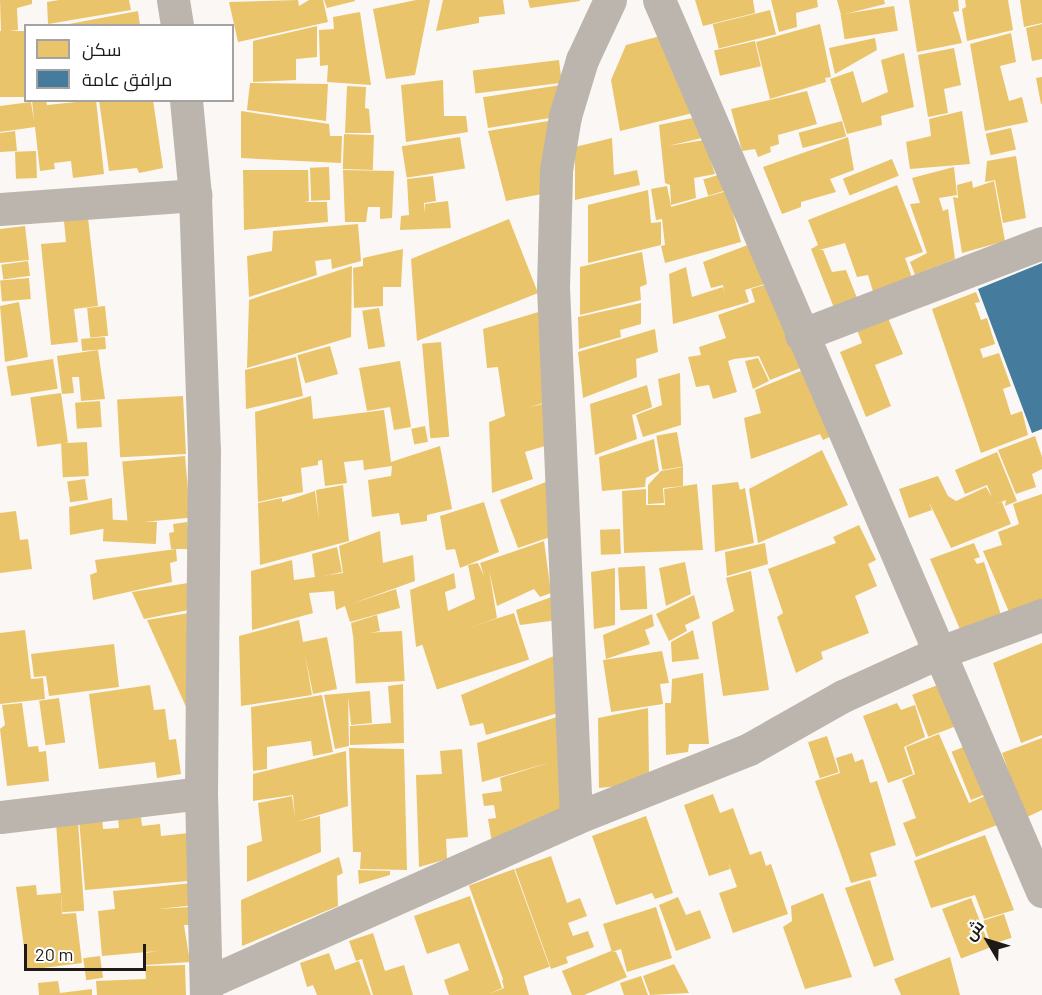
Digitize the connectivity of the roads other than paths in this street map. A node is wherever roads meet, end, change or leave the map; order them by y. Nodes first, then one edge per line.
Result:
1 (172, 0) edge
2 (610, 0) edge
3 (658, 0) edge
4 (177, 24) edge
5 (186, 102) edge
6 (195, 195) junction
7 (0, 209) edge
8 (1042, 243) edge
9 (801, 335) junction
10 (1042, 615) edge
11 (938, 653) junction
12 (201, 793) junction
13 (0, 817) edge
14 (576, 818) junction
15 (1042, 891) edge
16 (206, 989) edge

1 - 4 street
2 - 14 street
3 - 9 street
5 - 6 street
6 - 7 street
6 - 12 street
8 - 9 street
9 - 11 street
10 - 11 street
11 - 14 street
11 - 15 street
12 - 13 street
12 - 16 street
14 - 16 street

